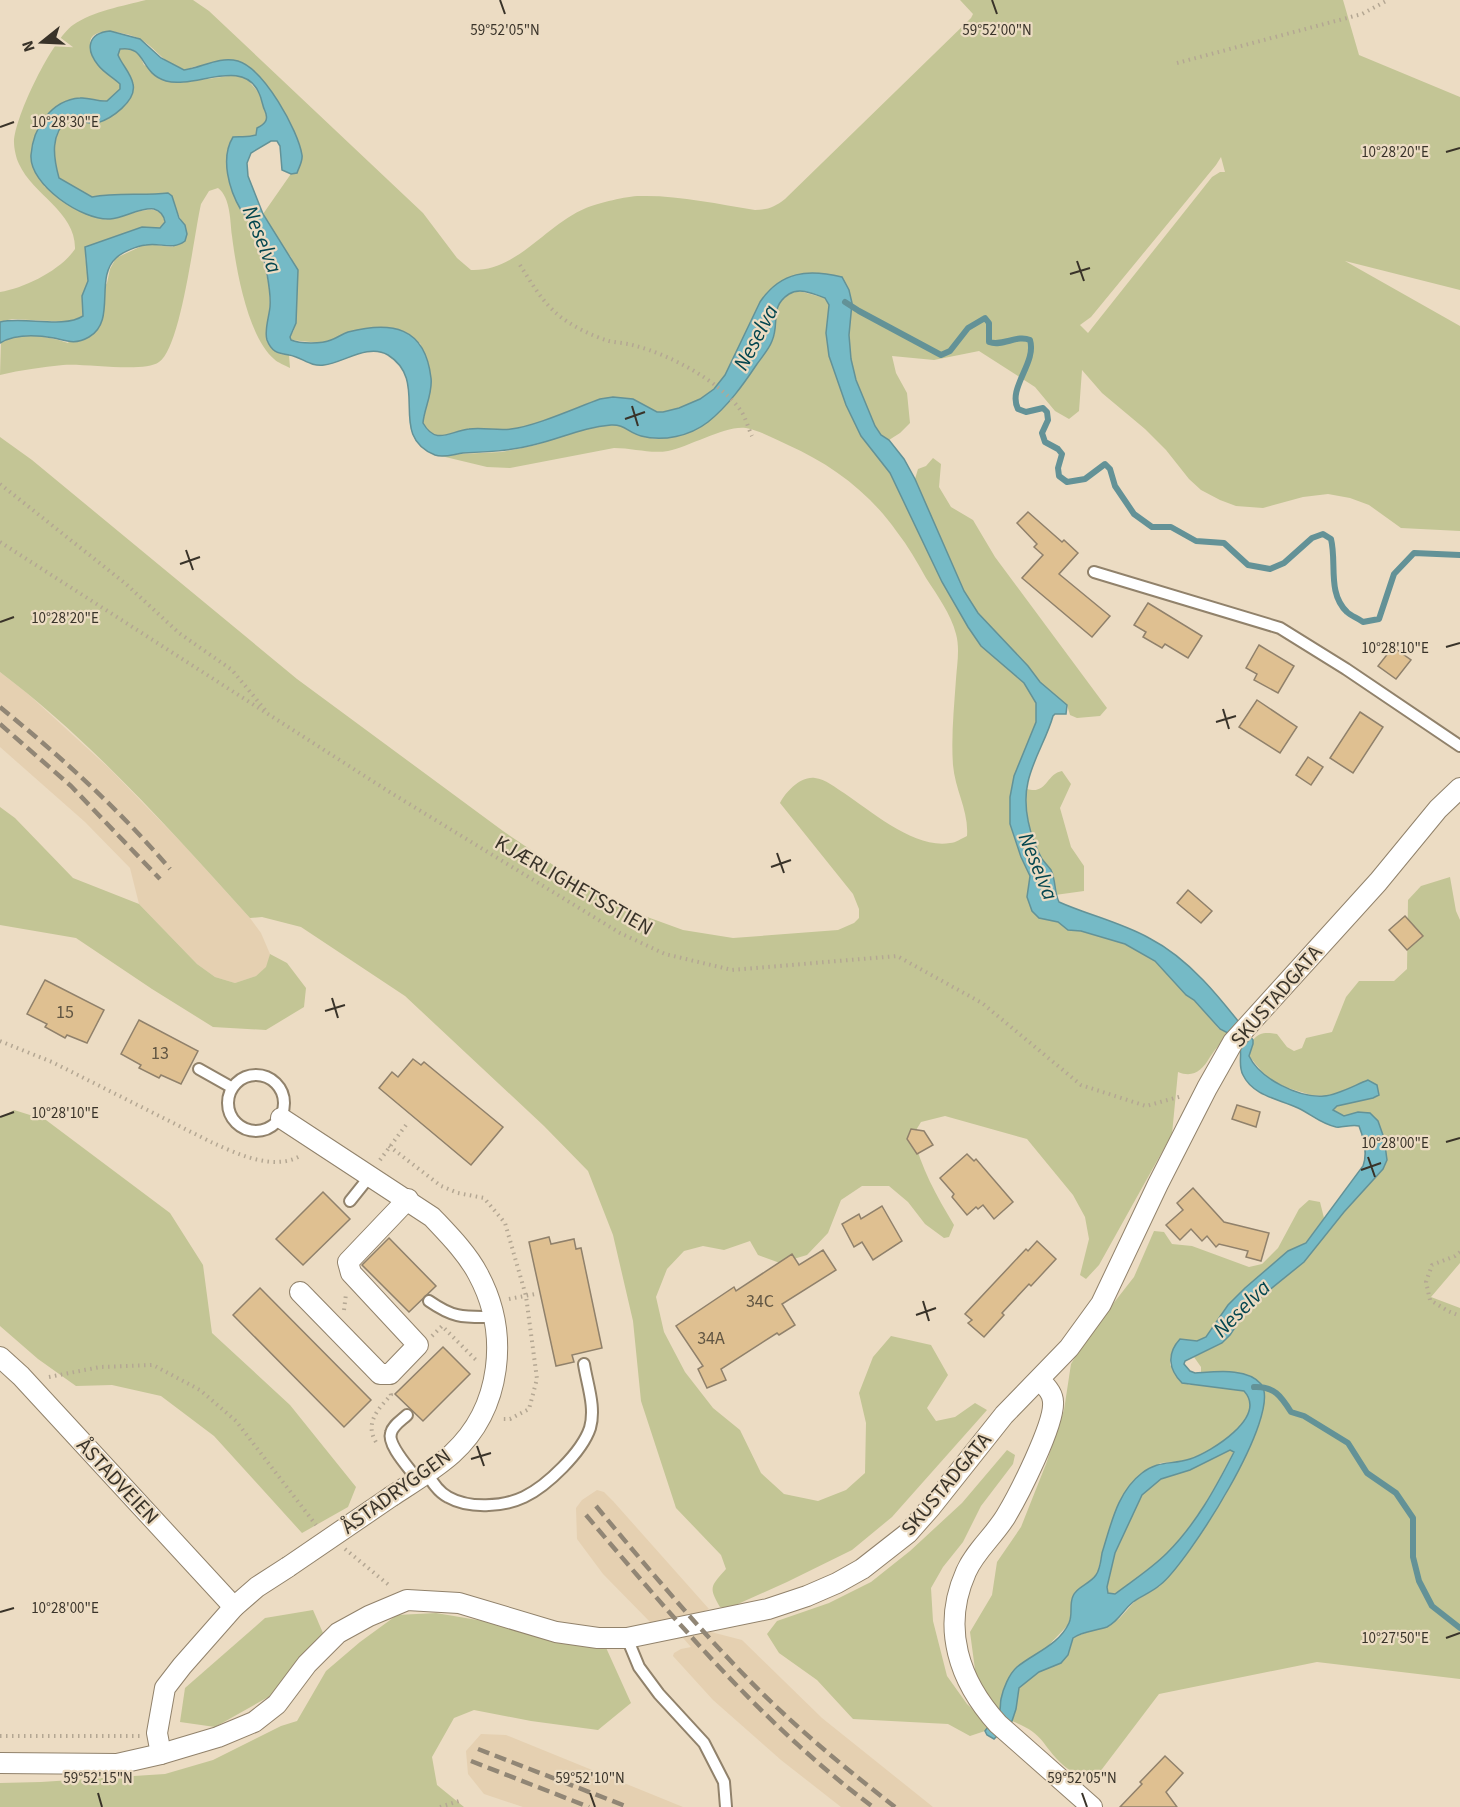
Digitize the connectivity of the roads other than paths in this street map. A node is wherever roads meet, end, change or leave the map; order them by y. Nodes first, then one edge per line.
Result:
1 (1094, 572) dead end
2 (1460, 746) edge
3 (1460, 788) edge
4 (199, 1069) dead end
5 (231, 1087) junction
6 (281, 1118) junction
7 (370, 1176) junction
8 (408, 1199) junction
9 (350, 1200) dead end
10 (300, 1293) dead end
11 (429, 1301) dead end
12 (492, 1310) junction
13 (0, 1357) edge
14 (584, 1364) dead end
15 (1039, 1380) junction
16 (407, 1414) dead end
17 (422, 1476) junction
18 (234, 1607) junction
19 (627, 1638) junction
20 (162, 1754) junction
21 (0, 1763) edge
22 (726, 1807) edge
23 (1092, 1807) edge

1 - 2 lane
3 - 15 street, SKUSTADGATA
4 - 5 lane
5 - 6 lane
5 - 6 lane
6 - 7 street, ÅSTADRYGGEN
7 - 8 street, ÅSTADRYGGEN
7 - 9 lane
8 - 10 street
8 - 12 street, ÅSTADRYGGEN
11 - 12 lane
12 - 17 street, ÅSTADRYGGEN
13 - 18 street, ÅSTADVEIEN
14 - 17 lane
15 - 19 street, SKUSTADGATA
15 - 23 street
16 - 17 lane
17 - 18 street, ÅSTADRYGGEN, bridge
18 - 20 street, ÅSTADRYGGEN
19 - 20 street, SKUSTADGATA
19 - 22 lane
20 - 21 street, SKUSTADGATA

